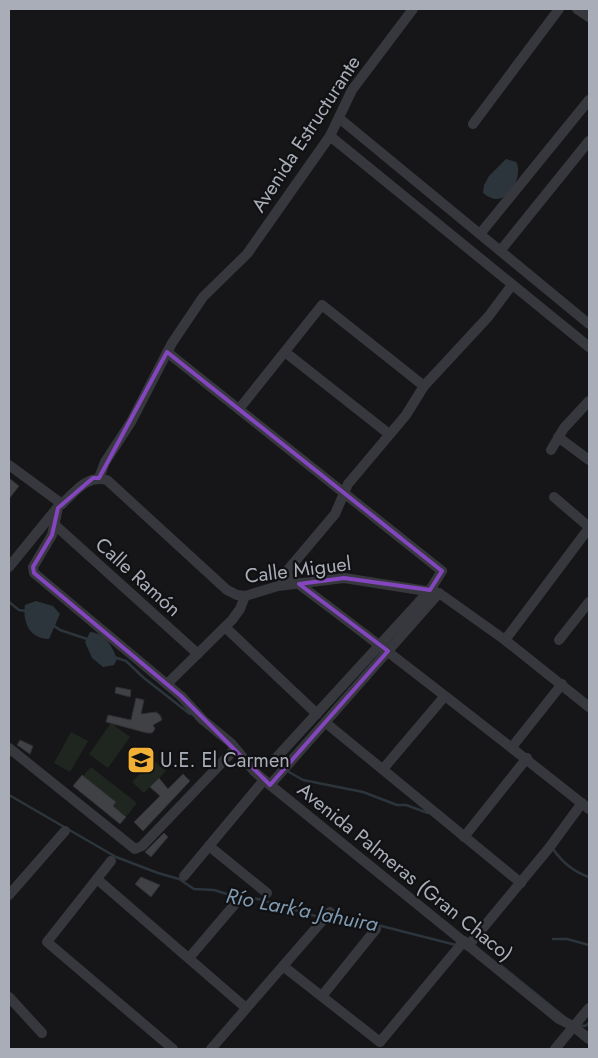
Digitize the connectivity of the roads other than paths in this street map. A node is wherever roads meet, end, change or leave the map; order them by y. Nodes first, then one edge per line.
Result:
1 (412, 9) edge
2 (559, 9) edge
3 (577, 9) edge
4 (589, 17) edge
5 (589, 100) edge
6 (339, 118) junction
7 (473, 124) dead end
8 (330, 136) junction
9 (589, 141) edge
10 (480, 234) junction
11 (501, 250) junction
12 (512, 285) junction
13 (589, 324) edge
14 (589, 347) edge
15 (167, 352) junction
16 (285, 352) junction
17 (424, 386) junction
18 (589, 401) edge
19 (239, 409) junction
20 (389, 434) junction
21 (558, 437) junction
22 (551, 450) dead end
23 (589, 460) edge
24 (9, 465) edge
25 (99, 478) junction
26 (343, 492) junction
27 (554, 497) dead end
28 (60, 506) junction
29 (55, 525) junction
30 (589, 527) edge
31 (9, 567) edge
32 (284, 573) junction
33 (298, 584) junction
34 (278, 586) junction
35 (434, 591) junction
36 (245, 596) junction
37 (589, 602) edge
38 (225, 627) junction
39 (505, 640) junction
40 (559, 640) dead end
41 (384, 648) junction
42 (198, 654) junction
43 (167, 684) junction
44 (562, 684) junction
45 (444, 697) junction
46 (589, 707) edge
47 (317, 714) junction
48 (326, 723) junction
49 (512, 747) junction
50 (9, 748) edge
51 (235, 748) junction
52 (277, 757) dead end
53 (527, 758) junction
54 (383, 769) junction
55 (267, 782) junction
56 (586, 806) edge
57 (65, 831) dead end
58 (464, 837) junction
59 (209, 846) junction
60 (112, 861) dead end
61 (184, 876) dead end
62 (97, 879) junction
63 (520, 883) junction
64 (267, 893) dead end
65 (9, 895) edge
66 (234, 904) dead end
67 (330, 912) dead end
68 (376, 929) dead end
69 (466, 944) junction
70 (189, 958) junction
71 (283, 966) junction
72 (9, 996) edge
73 (322, 996) junction
74 (246, 1008) junction
75 (589, 1008) edge
76 (574, 1026) junction
77 (42, 1033) dead end
78 (589, 1039) edge
79 (378, 1046) edge
80 (216, 1048) edge
81 (173, 1049) edge
82 (555, 1049) edge

1 - 6 street, Avenida Estructurante
2 - 7 street
3 - 4 street
5 - 10 street
6 - 8 street, Avenida Estructurante
6 - 10 street
8 - 12 street
8 - 15 street, Avenida Estructurante
9 - 11 street
10 - 11 street
11 - 13 street
12 - 14 street
12 - 17 street
15 - 19 street
15 - 25 street, Avenida Estructurante
16 - 17 street
16 - 19 street
16 - 20 street
17 - 20 street
18 - 21 street
19 - 26 street
20 - 26 street
21 - 22 street
21 - 23 street
24 - 28 street
25 - 28 street
25 - 36 street, Calle Miguel
26 - 32 street
26 - 35 street
27 - 30 street
28 - 29 street, Avenida Palmeras (Gran Chaco)
28 - 31 street
29 - 42 street, Calle Ramón
29 - 43 street, Avenida Palmeras (Gran Chaco)
30 - 39 street
32 - 33 street
32 - 34 street
33 - 34 street, Calle Miguel
33 - 35 street, Calle Miguel
33 - 41 street
34 - 36 street, Calle Miguel
35 - 39 street, Calle Miguel
35 - 41 street
36 - 38 street
37 - 40 street
38 - 42 street
38 - 47 street
39 - 44 street, Calle Miguel
41 - 45 street
41 - 47 street
41 - 48 street
42 - 43 street
43 - 51 street, Avenida Palmeras (Gran Chaco)
44 - 46 street, Calle Miguel
44 - 49 street
45 - 49 street
45 - 54 street
47 - 52 street
48 - 54 street
48 - 55 street
49 - 53 street
50 - 51 street
51 - 55 street, Avenida Palmeras (Gran Chaco)
53 - 56 street
53 - 58 street
54 - 58 street
55 - 59 street
55 - 69 street, Avenida Palmeras (Gran Chaco)
56 - 63 street
57 - 65 street
58 - 63 street
59 - 61 street
59 - 64 street
60 - 62 street
62 - 70 street
62 - 81 street
63 - 69 street
66 - 70 street
67 - 71 street
68 - 73 street
69 - 76 street, Avenida Palmeras (Gran Chaco)
69 - 79 street
70 - 74 street
71 - 73 street
71 - 74 street
72 - 77 street
73 - 79 street
74 - 80 street
75 - 76 street
76 - 78 street, Avenida Palmeras (Gran Chaco)
76 - 82 street

